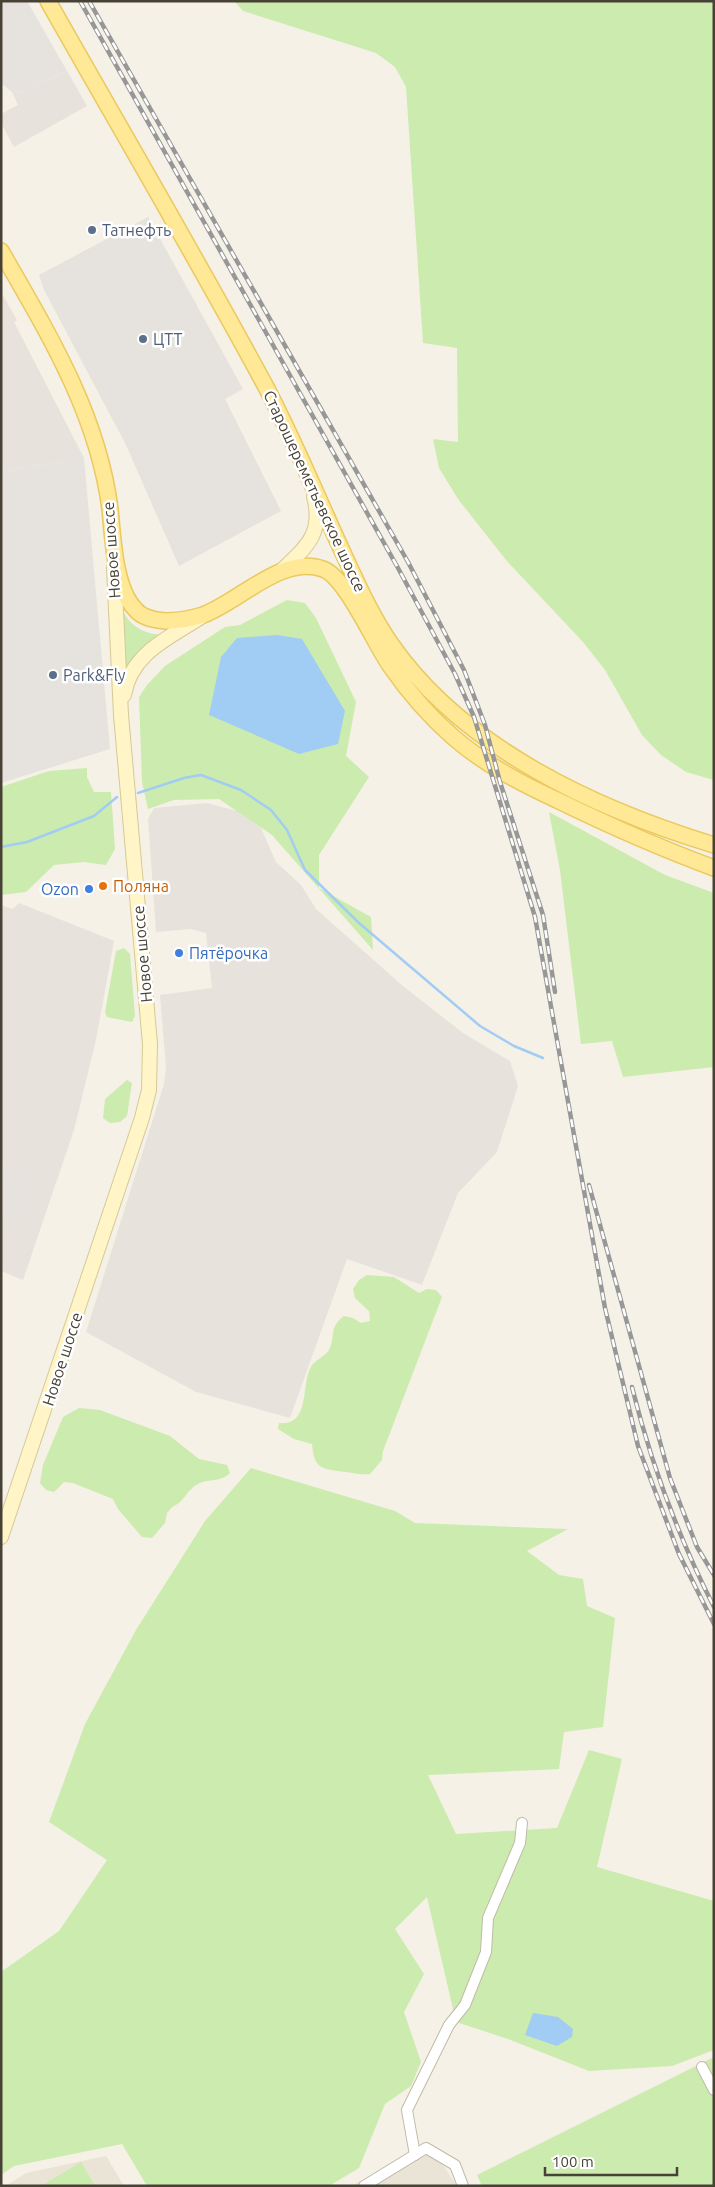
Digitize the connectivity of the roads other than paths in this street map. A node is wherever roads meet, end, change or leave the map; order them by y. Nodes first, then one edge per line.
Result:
1 (48, 1) edge
2 (1, 251) edge
3 (310, 482) junction
4 (114, 549) junction
5 (278, 573) junction
6 (205, 614) junction
7 (121, 715) junction
8 (714, 845) edge
9 (714, 868) edge
10 (1, 1538) edge
11 (522, 1823) dead end
12 (702, 2067) dead end
13 (714, 2090) edge
14 (414, 2154) junction
15 (364, 2186) edge
16 (464, 2186) edge

1 - 3 main road, Старошереметьевское шоссе
2 - 4 main road, Новое шоссе
3 - 5 main road
3 - 8 main road, Старошереметьевское шоссе
4 - 6 main road, Старошереметьевское шоссе
4 - 7 main road, Новое шоссе
5 - 6 main road, Старошереметьевское шоссе
5 - 9 main road, Старошереметьевское шоссе
6 - 7 main road
7 - 10 main road, Новое шоссе
11 - 14 street
12 - 13 street
14 - 15 street
14 - 16 street

